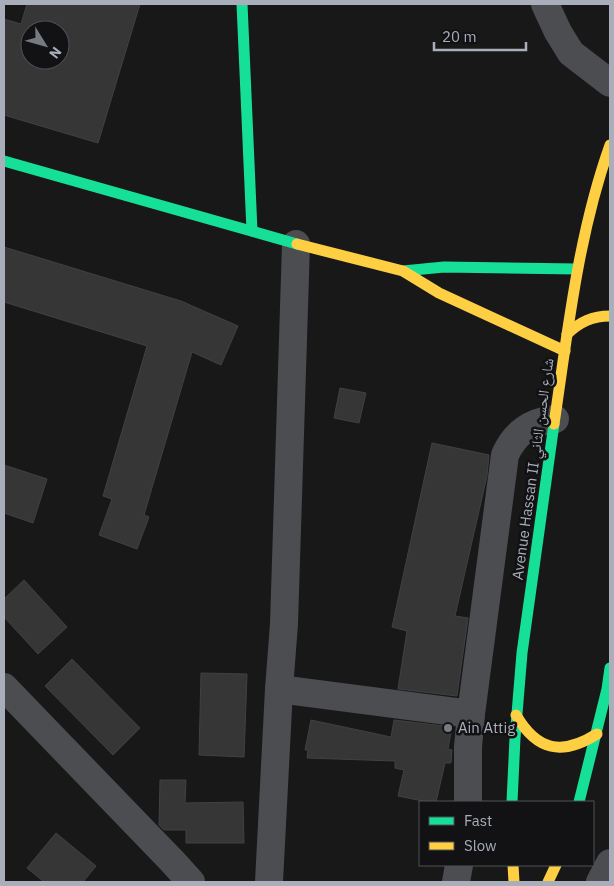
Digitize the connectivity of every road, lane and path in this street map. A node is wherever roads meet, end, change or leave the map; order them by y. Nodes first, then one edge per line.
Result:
1 (242, 4) edge
2 (545, 4) edge
3 (610, 83) edge
4 (610, 145) edge
5 (4, 161) edge
6 (252, 232) junction
7 (296, 244) junction
8 (577, 269) junction
9 (403, 271) junction
10 (610, 316) edge
11 (567, 334) junction
12 (565, 351) junction
13 (555, 419) junction
14 (609, 682) edge
15 (4, 687) edge
16 (278, 689) junction
17 (471, 714) junction
18 (516, 715) junction
19 (597, 734) junction
20 (468, 801) edge
21 (512, 801) edge
22 (579, 801) edge
23 (610, 863) edge
24 (459, 866) edge
25 (513, 866) edge
26 (556, 866) edge
27 (191, 882) edge
28 (269, 882) edge
29 (456, 882) edge
30 (514, 882) edge
31 (548, 882) edge
32 (600, 882) edge

1 - 6 street
2 - 3 street
4 - 8 street, Avenue Hassan II شارع الحسن الثاني
5 - 6 street
6 - 7 street
7 - 9 street
7 - 16 street
8 - 9 street
8 - 11 street, Avenue Hassan II شارع الحسن الثاني
9 - 12 street
10 - 11 street
11 - 12 street, Avenue Hassan II شارع الحسن الثاني
12 - 13 street, Avenue Hassan II شارع الحسن الثاني
13 - 17 street
13 - 18 street, Avenue Hassan II شارع الحسن الثاني
14 - 19 street
15 - 27 street
16 - 17 street
16 - 28 street
17 - 20 street
18 - 19 street
18 - 21 street, Avenue Hassan II شارع الحسن الثاني
19 - 22 street
23 - 32 street
24 - 29 street
25 - 30 street
26 - 31 street

